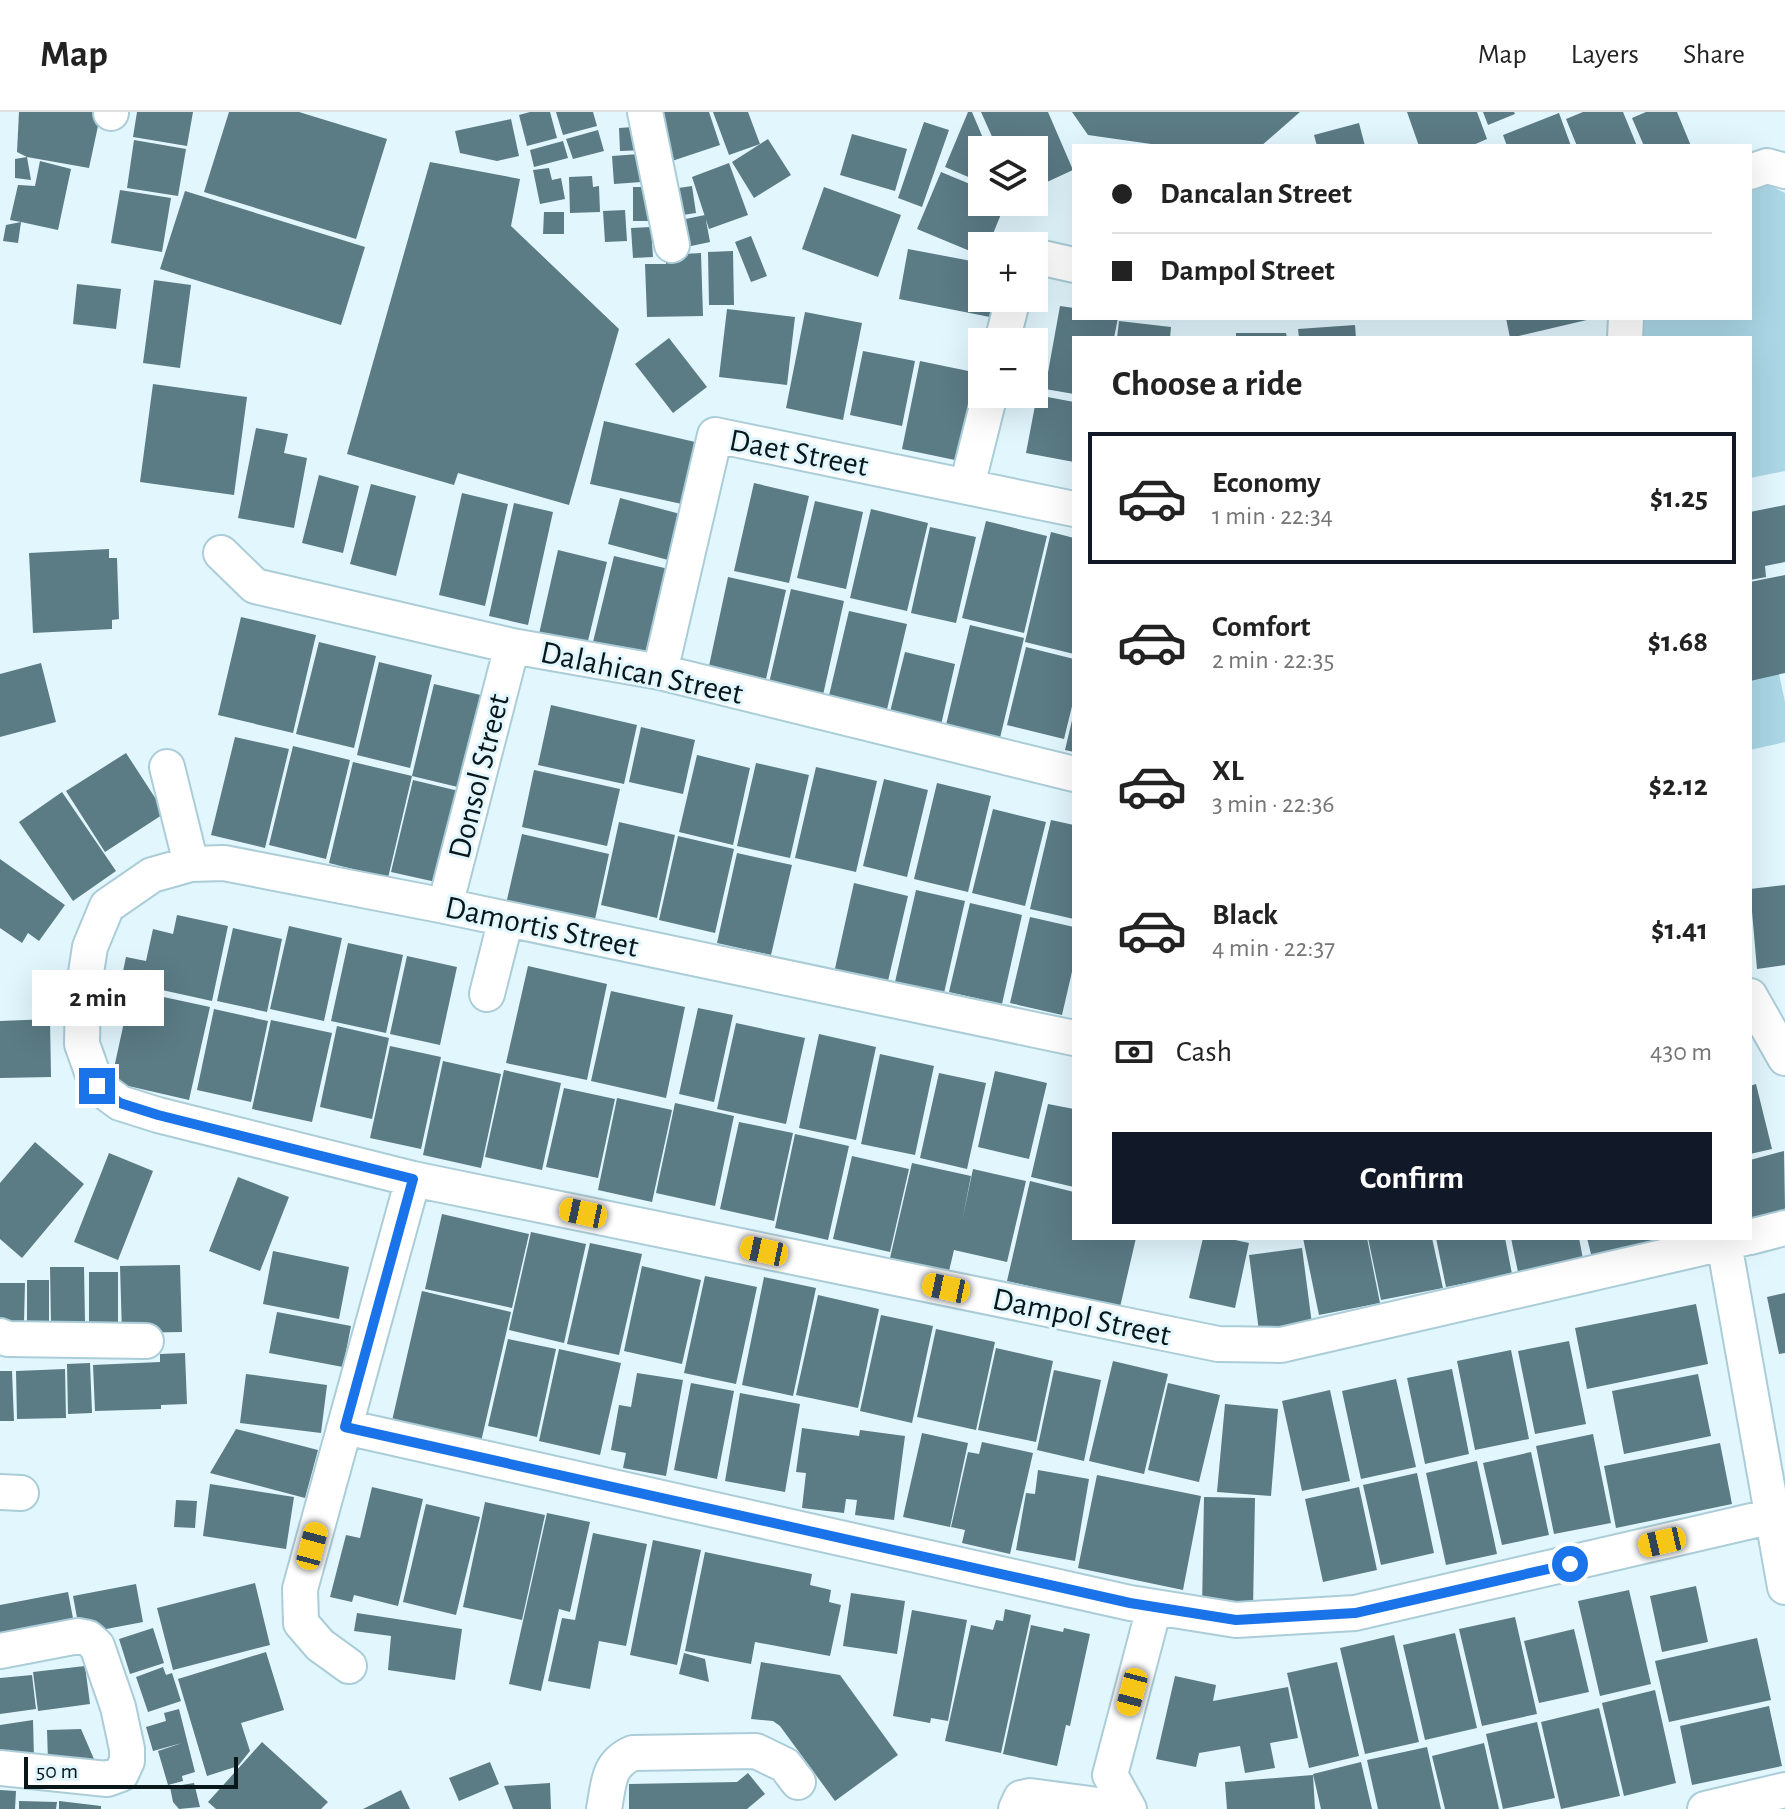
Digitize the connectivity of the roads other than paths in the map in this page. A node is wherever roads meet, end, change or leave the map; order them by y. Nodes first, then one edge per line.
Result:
1 (645, 112) edge
2 (1752, 171) edge
3 (1785, 171) edge
4 (672, 245) dead end
5 (1048, 259) edge
6 (1072, 265) edge
7 (986, 408) edge
8 (967, 486) junction
9 (1072, 509) edge
10 (221, 553) dead end
11 (512, 646) junction
12 (660, 672) junction
13 (167, 767) dead end
14 (1072, 774) edge
15 (191, 864) junction
16 (445, 906) junction
17 (506, 919) junction
18 (83, 992) joint
19 (487, 994) dead end
20 (1752, 1000) edge
21 (1072, 1038) edge
22 (1785, 1058) edge
23 (413, 1179) junction
24 (1785, 1228) edge
25 (1752, 1236) edge
26 (1736, 1240) edge
27 (1740, 1240) edge
28 (0, 1336) edge
29 (146, 1341) dead end
30 (345, 1427) junction
31 (1773, 1516) junction
32 (1785, 1587) edge
33 (1154, 1608) junction
34 (0, 1651) edge
35 (349, 1666) dead end
36 (0, 1768) edge
37 (798, 1782) dead end
38 (1785, 1790) edge
39 (604, 1809) edge
40 (1016, 1809) edge
41 (1128, 1809) edge
42 (1705, 1809) edge

1 - 4 street
2 - 3 street
5 - 6 street
7 - 8 street
8 - 9 street, Daet Street
8 - 12 street, Daet Street
10 - 11 street, Dalahican Street
11 - 12 street, Dalahican Street
11 - 16 street, Donsol Street
12 - 14 street, Dalahican Street
13 - 15 street
15 - 16 street, Damortis Street
15 - 18 street, Damortis Street
16 - 17 street, Damortis Street
17 - 19 street
17 - 21 street, Damortis Street
18 - 23 street, Dampol Street
20 - 22 street
23 - 26 street, Dampol Street
23 - 30 street
24 - 25 street, Dampol Street
27 - 31 street
28 - 29 street
30 - 33 street
30 - 35 street
31 - 32 street
31 - 33 street
33 - 41 street
34 - 36 street
37 - 39 street
38 - 42 street
40 - 41 street

